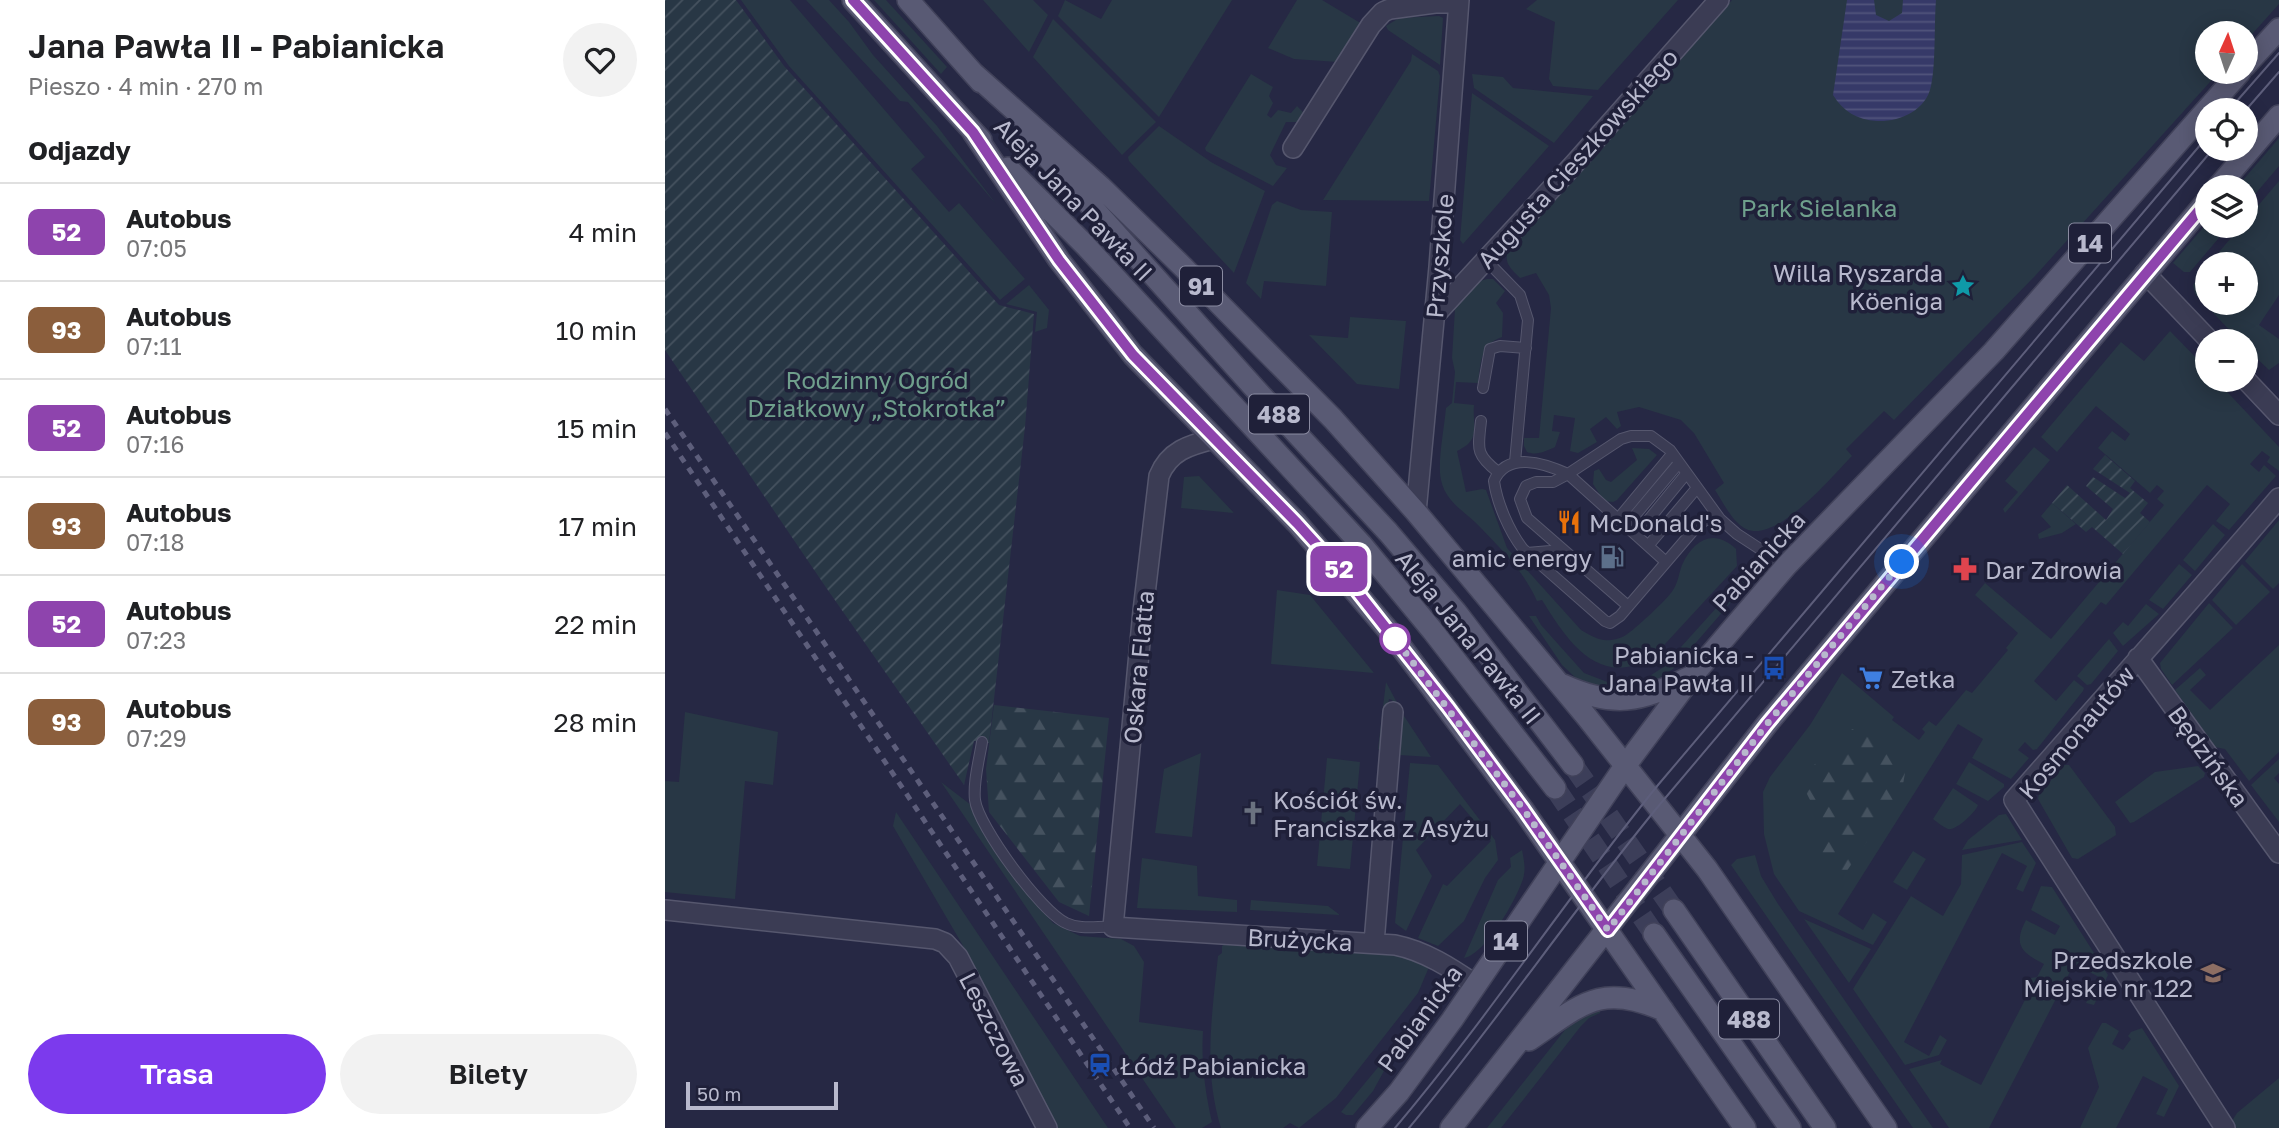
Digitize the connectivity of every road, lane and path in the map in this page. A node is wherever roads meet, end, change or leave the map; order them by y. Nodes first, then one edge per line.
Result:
1 (853, 0) edge
2 (908, 0) edge
3 (1719, 0) edge
4 (1458, 1) edge
5 (2279, 29) edge
6 (2258, 52) edge
7 (974, 73) junction
8 (2229, 84) edge
9 (2279, 116) edge
10 (973, 132) junction
11 (1293, 148) dead end
12 (2228, 175) edge
13 (2195, 215) edge
14 (1486, 260) junction
15 (2145, 273) junction
16 (1435, 315) junction
17 (2199, 329) edge
18 (1526, 348) junction
19 (1483, 388) dead end
20 (2257, 392) edge
21 (2279, 415) edge
22 (1481, 421) dead end
23 (1214, 439) junction
24 (1675, 459) junction
25 (1515, 462) junction
26 (1498, 472) junction
27 (1568, 474) junction
28 (1686, 474) junction
29 (1696, 489) junction
30 (2279, 498) edge
31 (1416, 512) junction
32 (1720, 519) junction
33 (1622, 523) junction
34 (1636, 535) junction
35 (1648, 546) junction
36 (1562, 550) junction
37 (1527, 553) junction
38 (1666, 562) junction
39 (1786, 566) junction
40 (1627, 607) junction
41 (2138, 658) junction
42 (1693, 676) junction
43 (1560, 683) junction
44 (1392, 712) dead end
45 (982, 742) dead end
46 (1573, 765) tunnel mouth
47 (1625, 766) junction
48 (1555, 788) tunnel mouth
49 (1681, 835) junction
50 (2279, 853) edge
51 (1560, 862) junction
52 (665, 910) edge
53 (1674, 910) tunnel mouth
54 (1113, 928) junction
55 (1608, 930) junction
56 (1654, 934) tunnel mouth
57 (1374, 943) junction
58 (1476, 985) junction
59 (1663, 1010) junction
60 (1515, 1049) junction
61 (1047, 1128) edge
62 (1367, 1128) edge
63 (1451, 1128) edge
64 (1745, 1128) edge
65 (1790, 1128) edge
66 (1825, 1128) edge
67 (1886, 1128) edge
68 (2225, 1128) edge

1 - 10 main road, Aleja Jana Pawła II / 488
2 - 7 main road, Aleja Jana Pawła II / 488
3 - 14 street, Augusta Cieszkowskiego
4 - 11 street
4 - 16 street, Przyszkole
5 - 6 main road
7 - 31 main road, 91
7 - 46 main road, Aleja Jana Pawła II / 488
8 - 39 main road, Pabianicka / 14
9 - 12 main road
10 - 23 main road
10 - 48 main road, Aleja Jana Pawła II / 488
13 - 15 main road, 14
14 - 16 street, Augusta Cieszkowskiego
14 - 18 lane
15 - 17 street
15 - 49 main road, 14
16 - 31 street, Przyszkole
18 - 19 lane
18 - 25 lane
20 - 21 street
22 - 26 lane
23 - 51 main road
23 - 54 street, Oskara Flatta
24 - 27 lane
24 - 28 lane
24 - 33 lane
25 - 26 lane
25 - 27 lane
26 - 37 lane
27 - 33 lane
27 - 36 lane
28 - 29 lane
28 - 34 lane
29 - 32 lane
29 - 35 lane
30 - 41 street, Kosmonautów
31 - 43 main road
32 - 38 lane
32 - 39 lane
33 - 34 lane
34 - 35 lane
35 - 38 lane
36 - 37 lane
36 - 40 lane
37 - 40 lane
38 - 40 lane
39 - 42 main road, Pabianicka / 14
41 - 50 street, Będzińska
41 - 68 street, Kosmonautów
42 - 43 main road
42 - 47 main road, Pabianicka / 14
43 - 47 main road
44 - 57 street
45 - 54 lane
47 - 49 main road
47 - 51 main road, Pabianicka / 14
49 - 55 main road, 14
49 - 67 main road
51 - 55 main road
51 - 58 main road, Pabianicka / 14
52 - 61 street, Leszczowa
53 - 66 main road, 488
54 - 57 street, Brużycka
55 - 59 main road
55 - 60 main road, 14
56 - 65 main road, 488
57 - 58 street, Brużycka
58 - 62 main road, Pabianicka / 14
59 - 60 main road
59 - 64 main road
60 - 63 main road, 14

